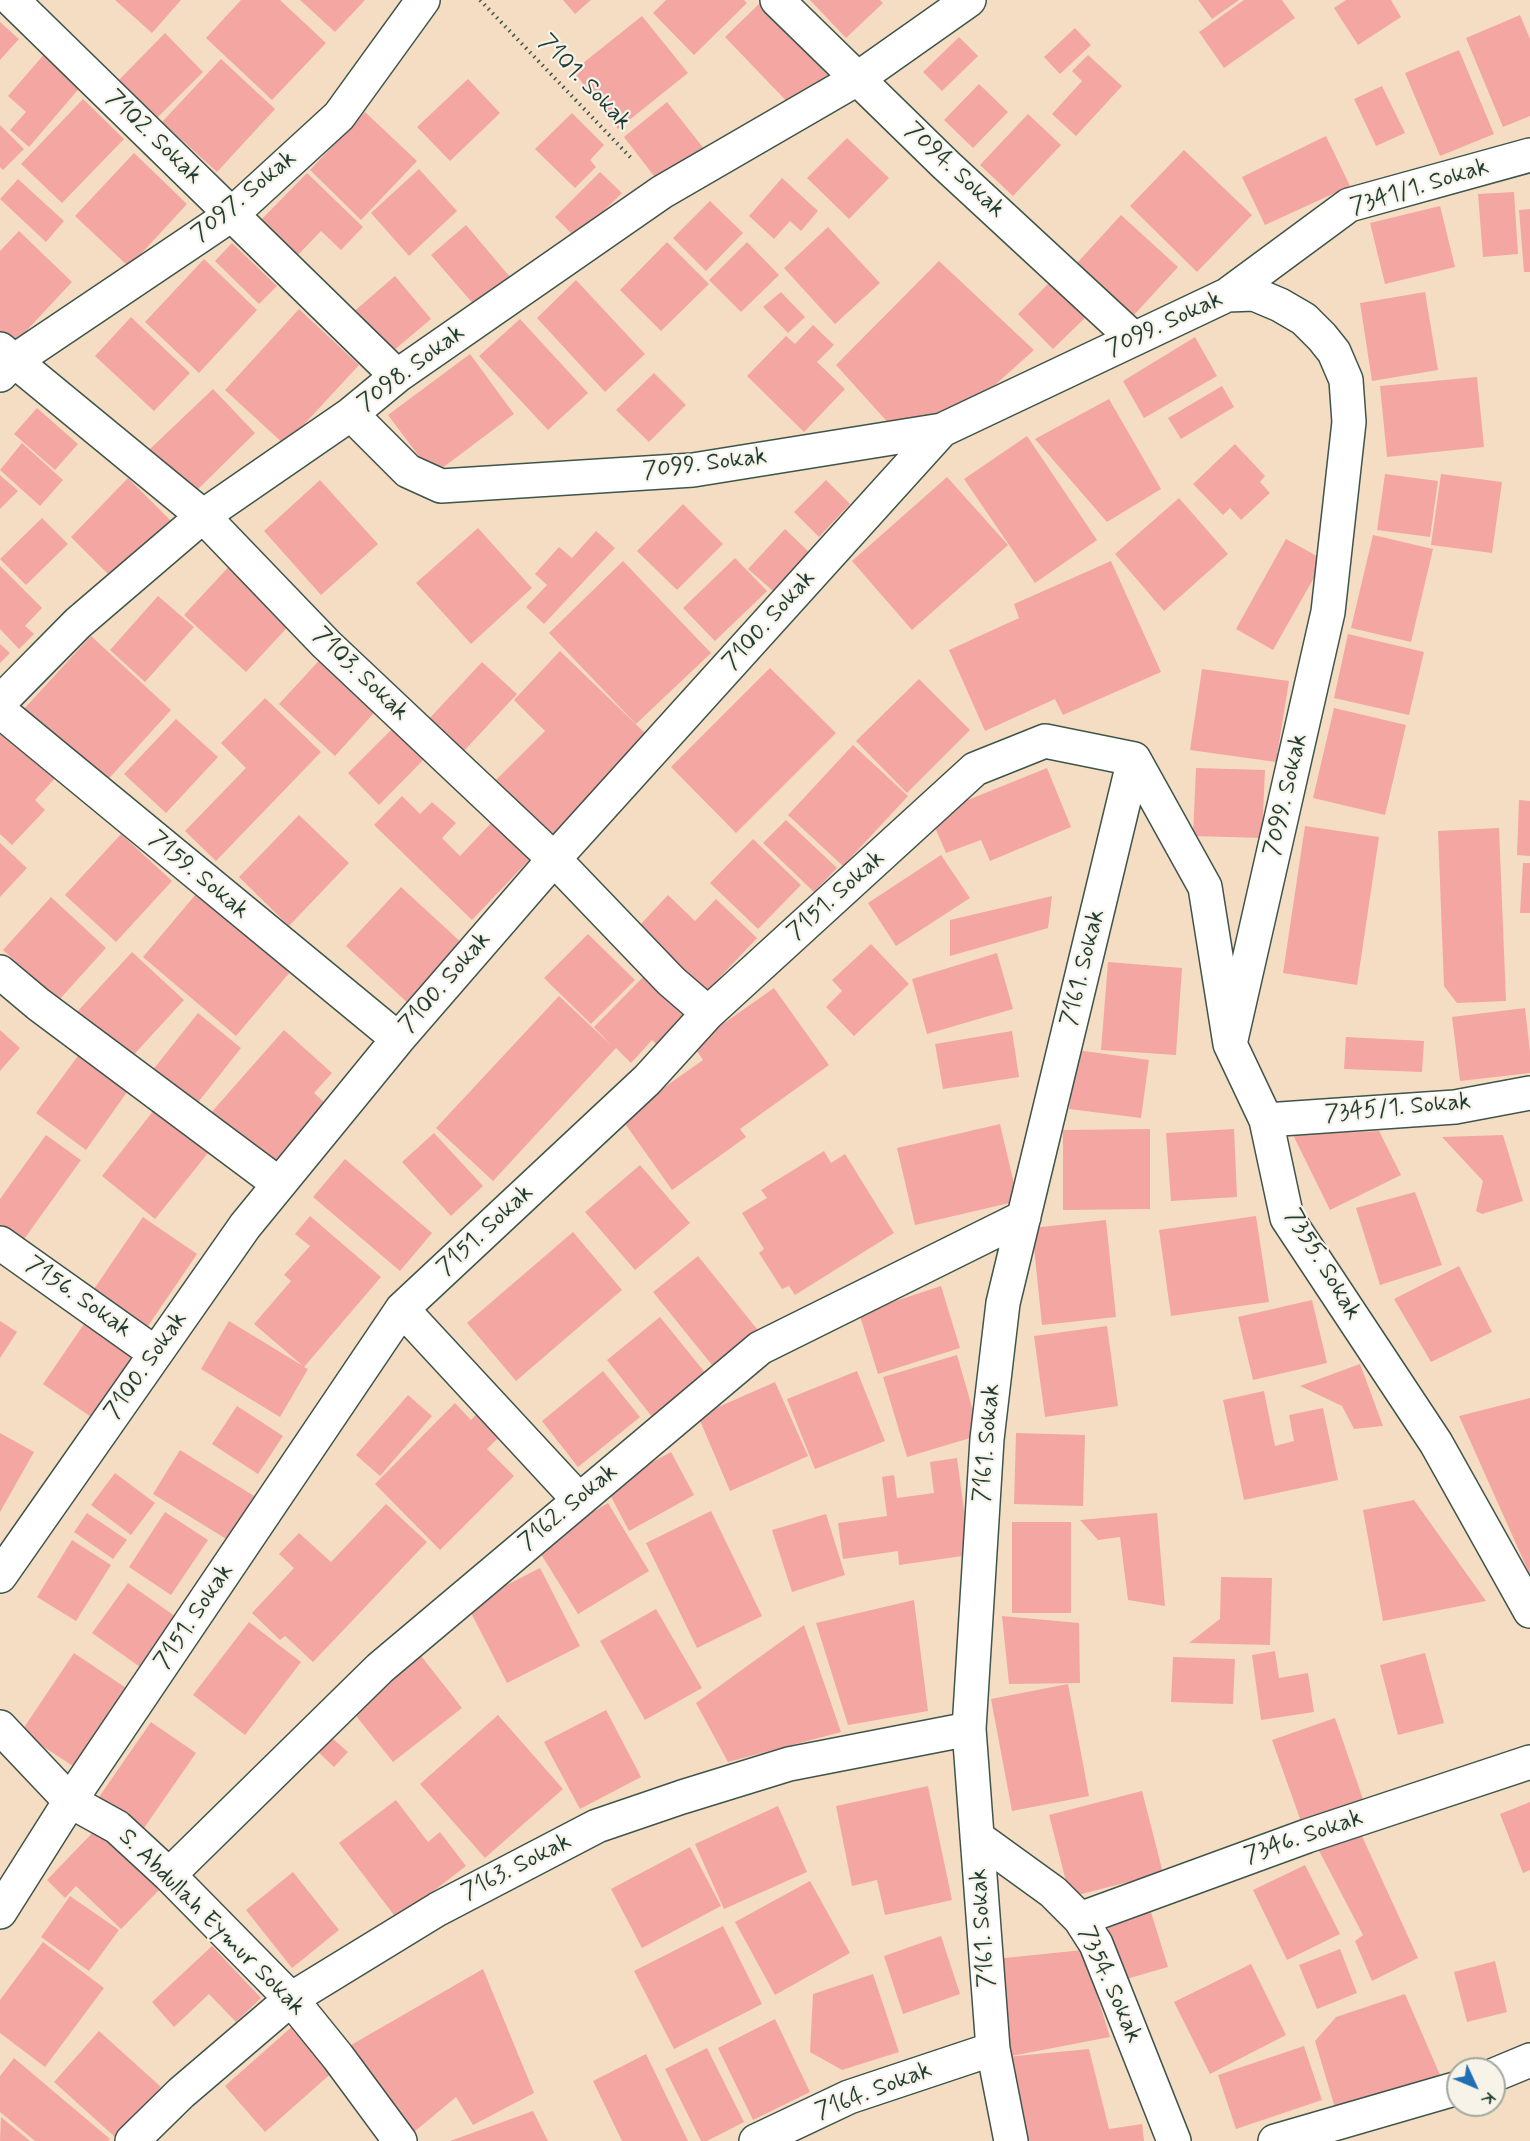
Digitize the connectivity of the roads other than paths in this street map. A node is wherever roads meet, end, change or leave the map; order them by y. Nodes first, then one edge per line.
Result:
1 (12, 0) edge
2 (423, 0) edge
3 (777, 0) edge
4 (969, 0) edge
5 (857, 79) junction
6 (1530, 155) edge
7 (231, 215) junction
8 (1227, 294) junction
9 (1134, 339) junction
10 (5, 362) edge
11 (397, 376) junction
12 (351, 414) junction
13 (942, 430) junction
14 (203, 516) junction
15 (0, 702) edge
16 (0, 711) edge
17 (1134, 759) junction
18 (554, 859) junction
19 (0, 972) edge
20 (708, 1013) junction
21 (398, 1039) junction
22 (1230, 1044) junction
23 (1530, 1093) edge
24 (1266, 1120) junction
25 (279, 1184) junction
26 (1024, 1217) junction
27 (0, 1243) edge
28 (402, 1309) junction
29 (155, 1353) junction
30 (579, 1500) junction
31 (0, 1576) edge
32 (1530, 1611) edge
33 (0, 1727) edge
34 (969, 1729) junction
35 (1530, 1762) edge
36 (70, 1801) junction
37 (977, 1837) junction
38 (169, 1875) junction
39 (0, 1912) edge
40 (1080, 1919) junction
41 (291, 1999) junction
42 (993, 2049) junction
43 (1530, 2060) edge
44 (1506, 2070) edge
45 (1446, 2091) edge
46 (132, 2141) edge
47 (400, 2141) edge
48 (756, 2141) edge
49 (1011, 2141) edge
50 (1174, 2141) edge
51 (1275, 2141) edge

1 - 7 street, 7102. Sokak
2 - 7 street, 7097. Sokak
3 - 5 street, 7094. Sokak
4 - 5 street, 7098. Sokak
5 - 9 street, 7094. Sokak
5 - 11 street, 7098. Sokak
6 - 8 street, 7341/1. Sokak
7 - 10 street, 7097. Sokak
7 - 11 street, 7102. Sokak
8 - 9 street, 7099. Sokak
8 - 22 street, 7099. Sokak
9 - 13 street, 7099. Sokak
10 - 14 street, 7103. Sokak
11 - 12 street, 7098. Sokak
12 - 13 street, 7099. Sokak
12 - 14 street, 7098. Sokak
13 - 18 street, 7100. Sokak
14 - 15 street, 7098. Sokak
14 - 18 street, 7103. Sokak
16 - 21 street, 7159. Sokak
17 - 20 street, 7151. Sokak
17 - 22 street, 7355. Sokak
17 - 26 street, 7161. Sokak
18 - 20 street, 7103. Sokak
18 - 21 street, 7100. Sokak
19 - 25 street
20 - 28 street, 7151. Sokak
21 - 25 street, 7100. Sokak
22 - 24 street, 7355. Sokak
23 - 24 street, 7345/1. Sokak
24 - 32 street, 7355. Sokak
25 - 29 street, 7100. Sokak
26 - 30 street, 7162. Sokak
26 - 34 street, 7161. Sokak
27 - 29 street, 7156. Sokak
28 - 30 street
28 - 36 street, 7151. Sokak
29 - 31 street, 7100. Sokak
30 - 38 street, 7162. Sokak
33 - 36 street, S. Abdullah Eymur Sokak
34 - 37 street, 7161. Sokak
34 - 41 street, 7163. Sokak
35 - 40 street, 7346. Sokak
36 - 38 street, S. Abdullah Eymur Sokak
36 - 39 street, 7151. Sokak
37 - 40 street, 7354. Sokak
37 - 42 street, 7161. Sokak
38 - 41 street, S. Abdullah Eymur Sokak
40 - 50 street, 7354. Sokak
41 - 46 street, 7163. Sokak
41 - 47 street, S. Abdullah Eymur Sokak
42 - 48 street, 7164. Sokak
42 - 49 street, 7161. Sokak
43 - 44 street
45 - 51 street

